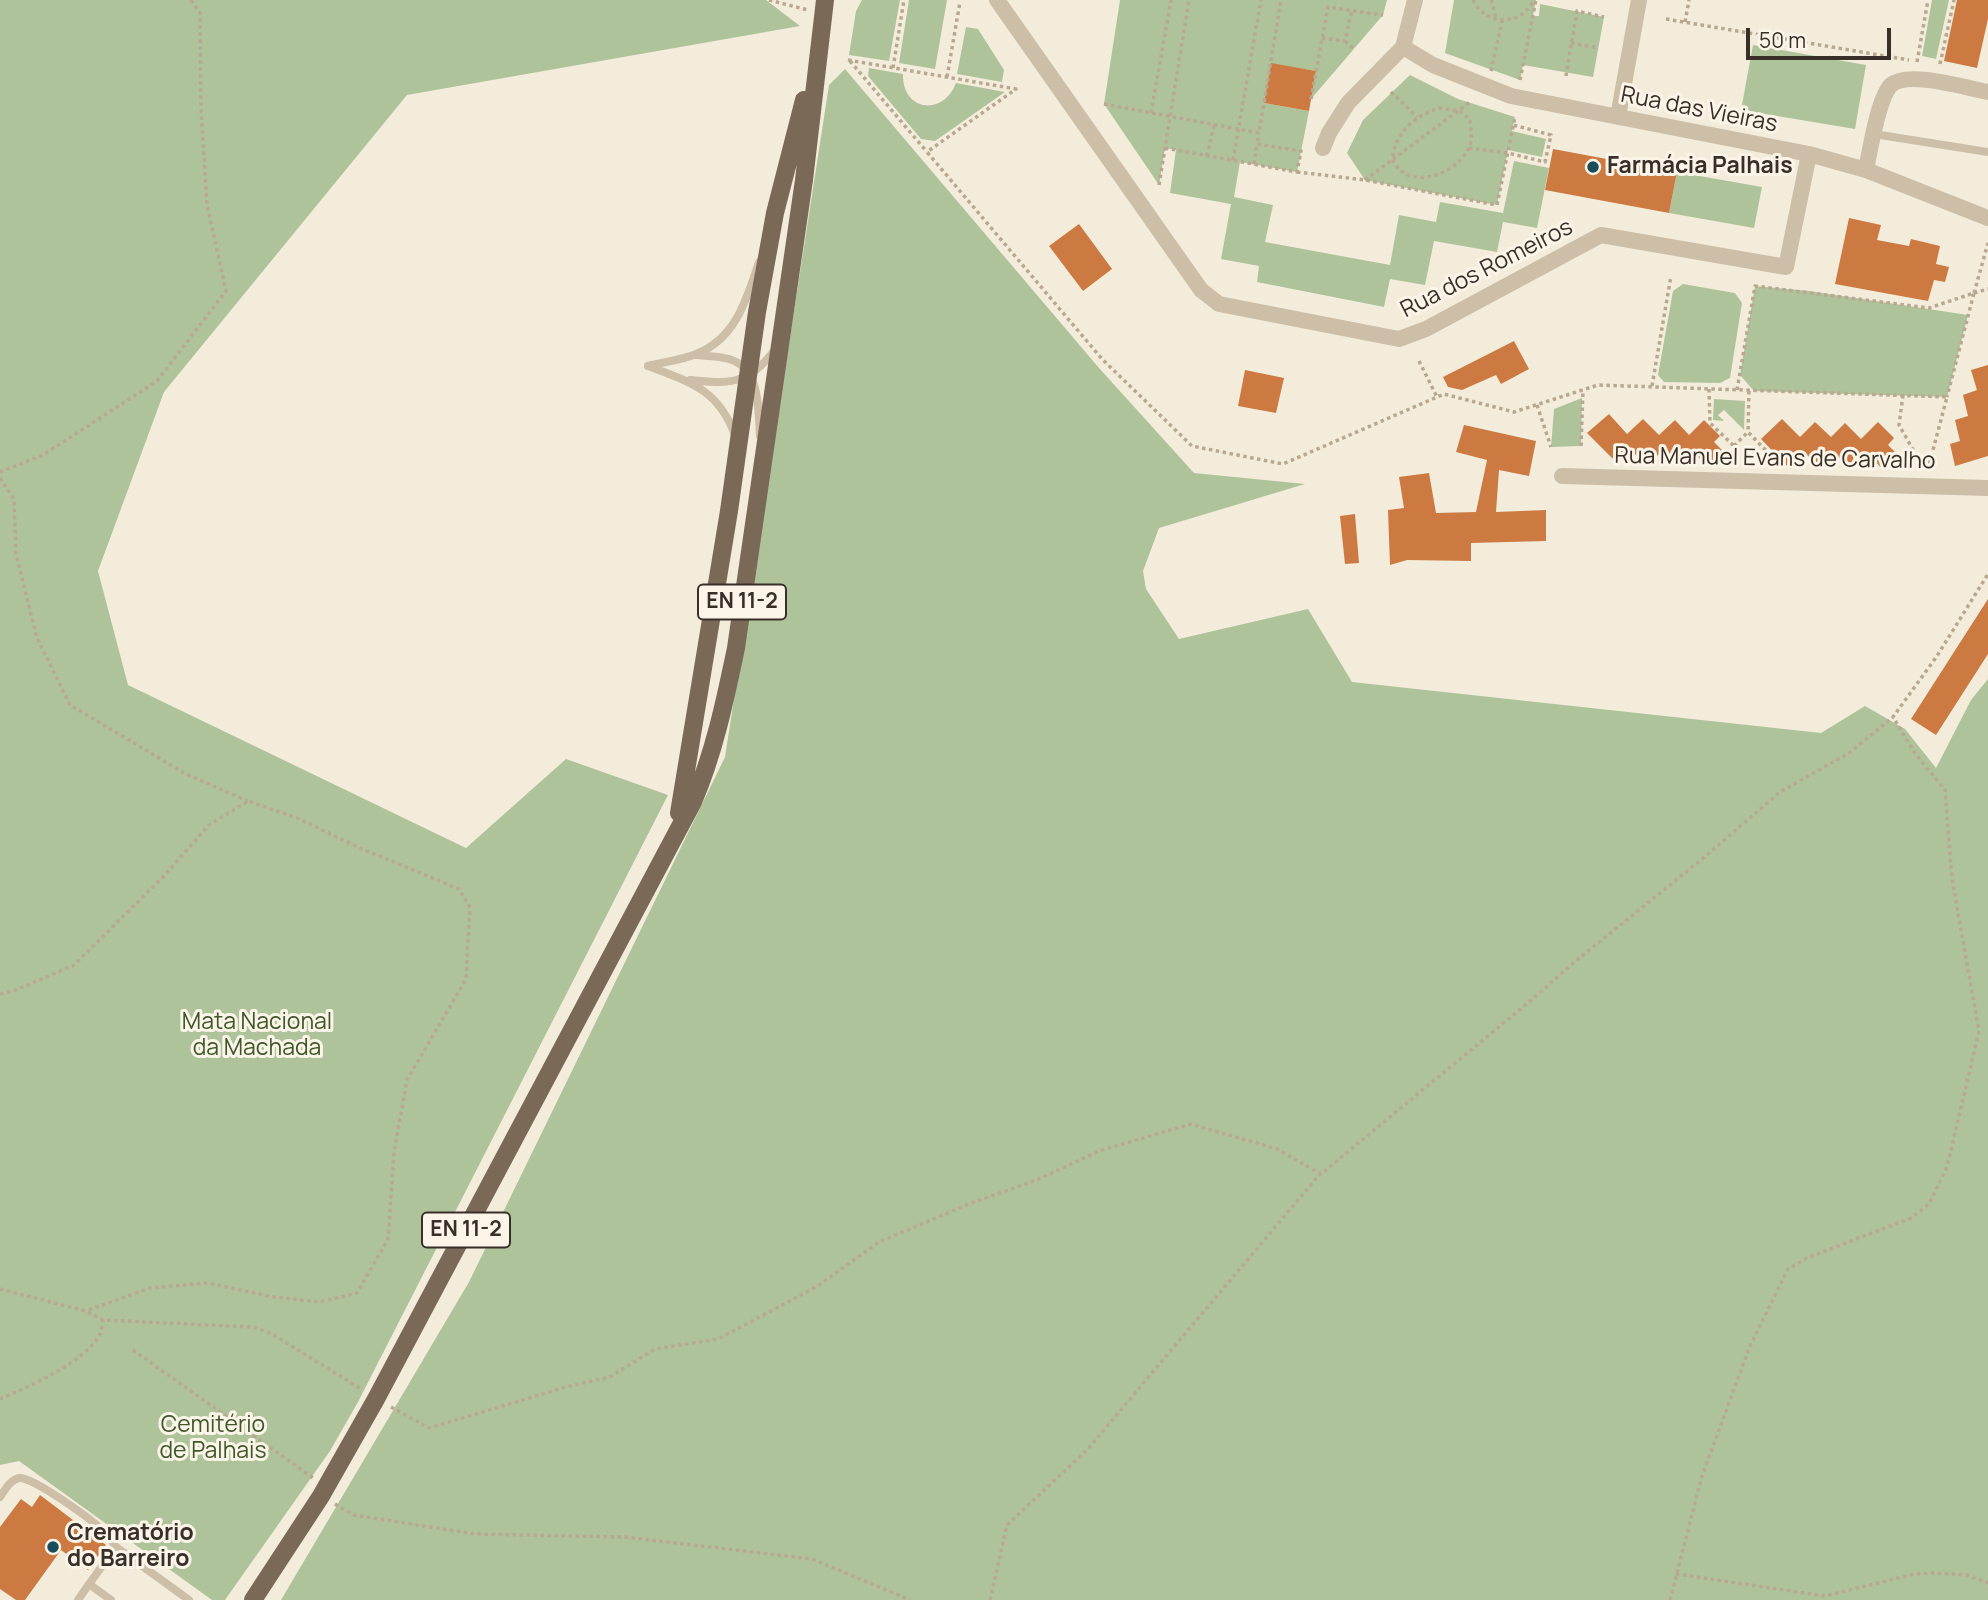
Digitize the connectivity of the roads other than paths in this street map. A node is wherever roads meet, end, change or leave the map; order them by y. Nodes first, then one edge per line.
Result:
1 (997, 0) edge
2 (1415, 0) edge
3 (1639, 0) edge
4 (824, 7) edge
5 (1404, 47) junction
6 (818, 52) junction
7 (1988, 92) edge
8 (1618, 117) junction
9 (1874, 134) junction
10 (1323, 148) dead end
11 (1988, 152) edge
12 (1809, 154) junction
13 (1866, 170) junction
14 (775, 213) junction
15 (1988, 218) edge
16 (781, 341) junction
17 (696, 355) junction
18 (748, 374) junction
19 (680, 378) junction
20 (738, 446) junction
21 (762, 463) junction
22 (1562, 476) dead end
23 (1988, 488) edge
24 (664, 852) junction
25 (0, 1497) edge
26 (116, 1547) junction
27 (89, 1584) junction
28 (78, 1600) edge
29 (111, 1600) edge
30 (189, 1600) edge
31 (253, 1600) edge

1 - 12 street, Rua dos Romeiros
2 - 5 street
3 - 8 street
4 - 6 main road, EN 11-2
5 - 8 street, Rua das Vieiras
5 - 10 street
6 - 14 main road, EN 11-2
6 - 16 main road, EN 11-2
7 - 9 street
8 - 12 street, Rua das Vieiras
9 - 11 lane
9 - 13 street
12 - 13 street, Rua das Vieiras
13 - 15 street, Rua das Vieiras
14 - 17 lane
14 - 18 main road, EN 11-2
16 - 18 lane
16 - 21 main road, EN 11-2
17 - 18 lane
17 - 19 lane
18 - 19 lane
18 - 20 main road, EN 11-2
18 - 21 lane
19 - 20 lane
20 - 24 main road, EN 11-2
21 - 24 main road, EN 11-2
22 - 23 street, Rua Manuel Evans de Carvalho
24 - 31 main road, EN 11-2
25 - 26 lane
26 - 27 lane
26 - 30 lane
27 - 28 lane
27 - 29 lane

